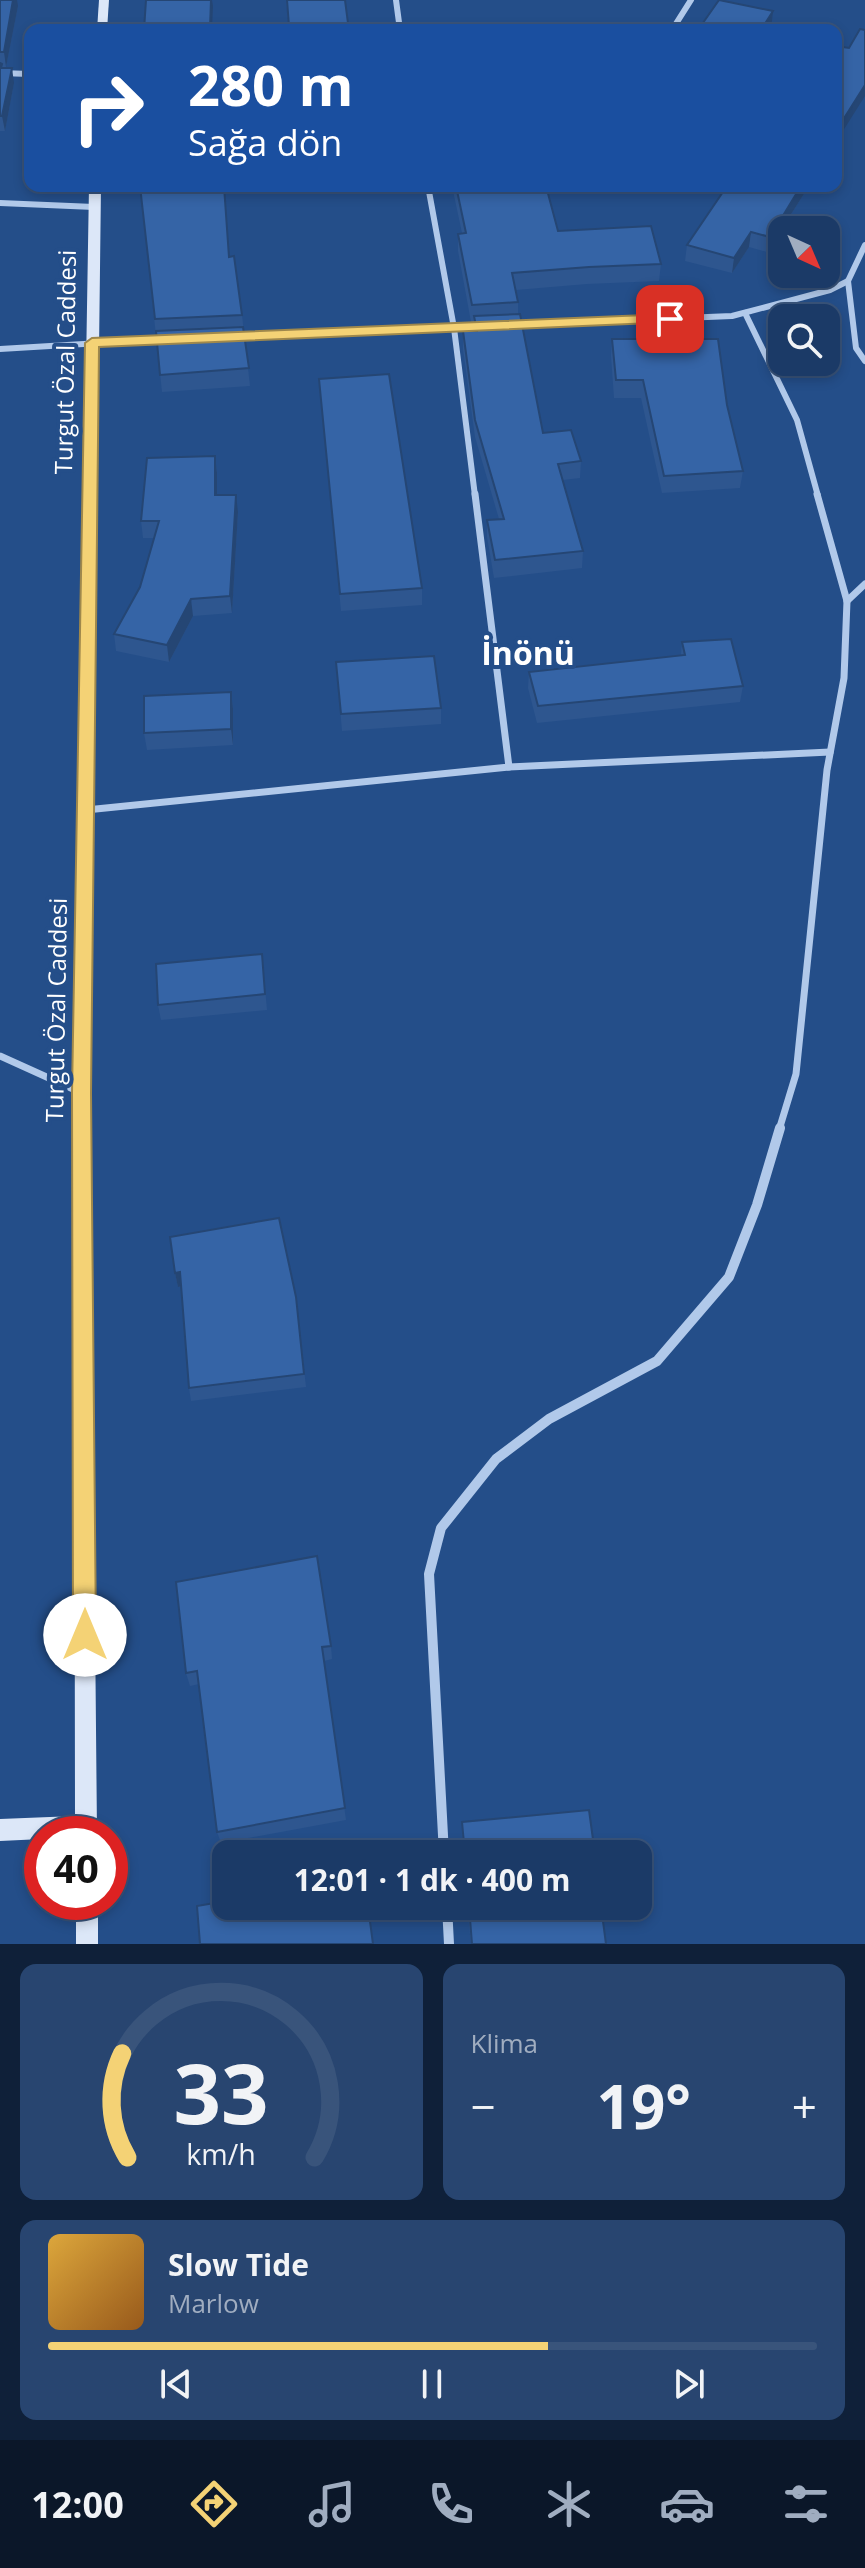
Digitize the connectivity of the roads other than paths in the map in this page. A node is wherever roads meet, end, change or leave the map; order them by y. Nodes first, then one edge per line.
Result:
1 (104, 0) edge
2 (396, 0) edge
3 (691, 0) edge
4 (102, 24) edge
5 (399, 24) edge
6 (676, 24) edge
7 (0, 73) edge
8 (24, 74) edge
9 (95, 192) edge
10 (429, 192) edge
11 (0, 203) edge
12 (94, 207) junction
13 (865, 245) edge
14 (848, 281) junction
15 (745, 313) junction
16 (485, 326) edge
17 (501, 326) edge
18 (454, 328) junction
19 (234, 337) edge
20 (171, 339) edge
21 (92, 343) junction
22 (0, 349) edge
23 (865, 361) edge
24 (865, 584) edge
25 (847, 601) junction
26 (830, 752) junction
27 (509, 767) junction
28 (86, 810) junction
29 (0, 1056) edge
30 (82, 1093) junction
31 (86, 1816) edge
32 (0, 1830) edge
33 (24, 1830) edge
34 (443, 1840) edge
35 (87, 1920) edge
36 (448, 1920) edge
37 (87, 1944) edge
38 (449, 1944) edge

1 - 4 street
2 - 5 street
3 - 6 street
7 - 8 street
9 - 12 street, Turgut Özal Caddesi
10 - 18 street
11 - 12 street
12 - 21 street, Turgut Özal Caddesi
13 - 14 street
14 - 15 street
14 - 23 street
15 - 17 street
15 - 25 street
16 - 18 street
18 - 19 street
18 - 27 street
20 - 21 street
21 - 22 street
21 - 28 street, Turgut Özal Caddesi
24 - 25 street
25 - 26 street
26 - 27 street
26 - 34 street
27 - 28 street
28 - 30 street, Turgut Özal Caddesi
29 - 30 street
30 - 31 street, Turgut Özal Caddesi
32 - 33 street
35 - 37 street
36 - 38 street

